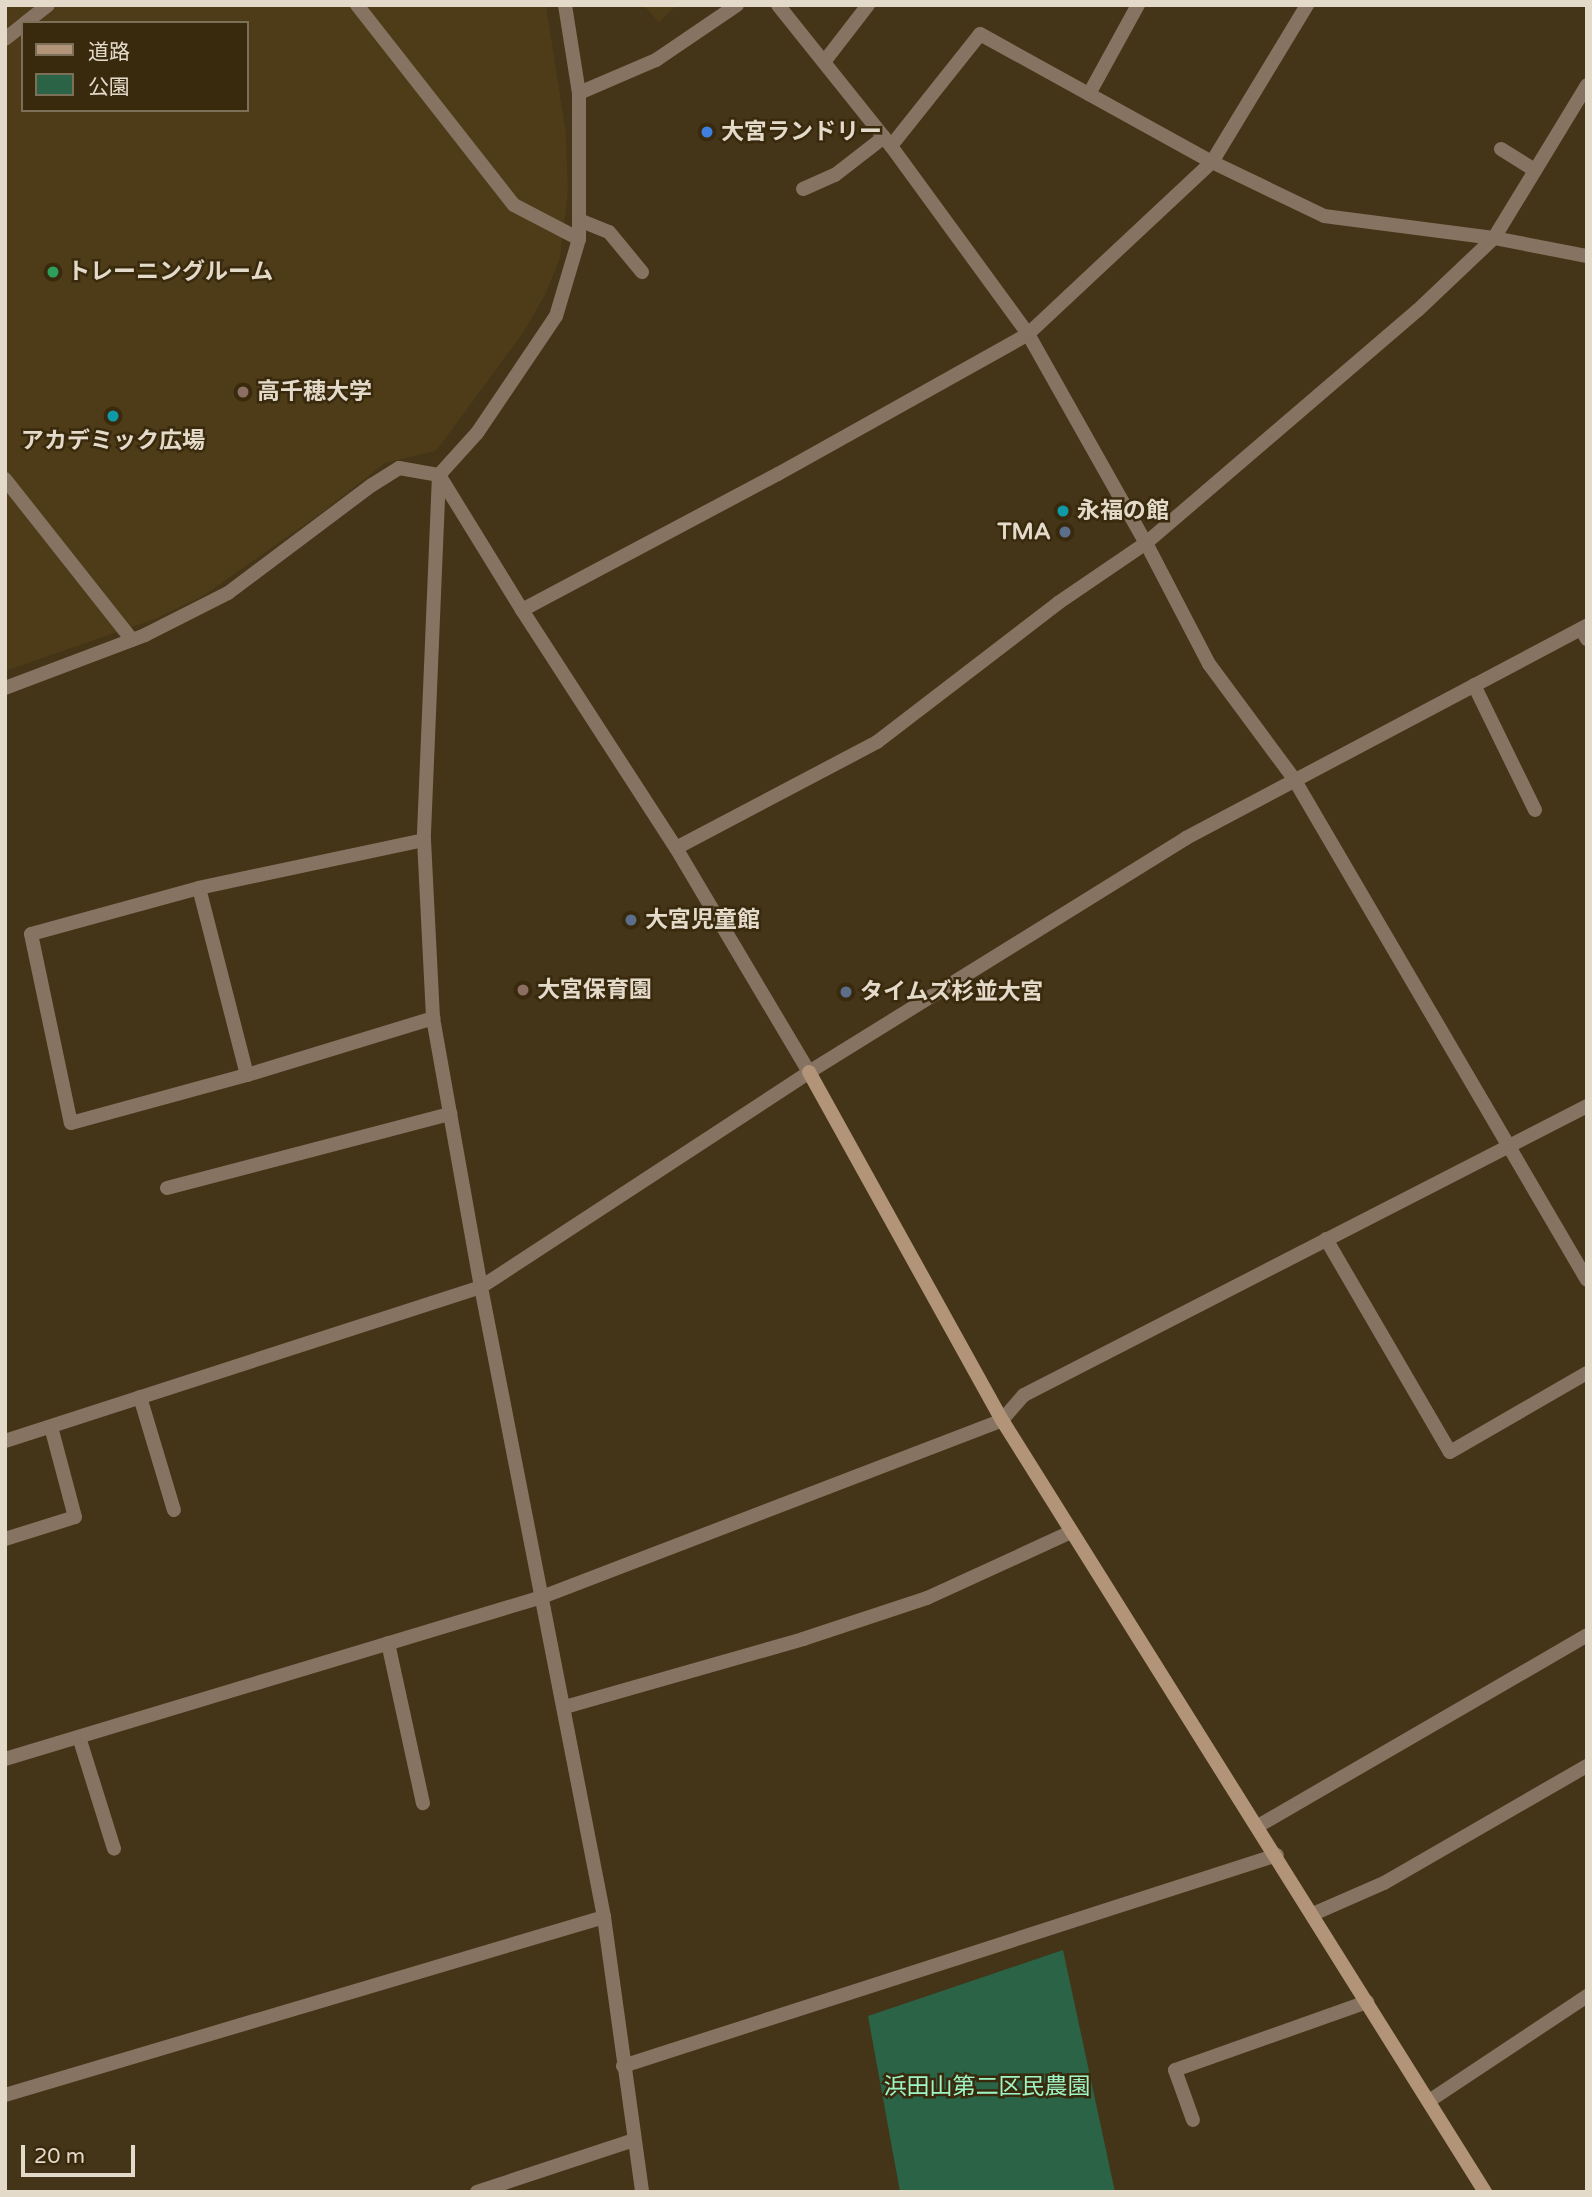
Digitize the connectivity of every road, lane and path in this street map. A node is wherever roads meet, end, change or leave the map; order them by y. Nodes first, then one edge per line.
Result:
1 (48, 5) edge
2 (357, 5) edge
3 (565, 5) edge
4 (737, 5) edge
5 (778, 5) edge
6 (868, 5) edge
7 (1138, 5) edge
8 (1307, 5) edge
9 (28, 21) edge
10 (21, 26) edge
11 (5, 39) edge
12 (824, 62) junction
13 (1587, 85) edge
14 (579, 93) junction
15 (1089, 94) junction
16 (888, 141) junction
17 (1501, 149) dead end
18 (1212, 162) junction
19 (1535, 170) junction
20 (803, 189) dead end
21 (579, 220) junction
22 (579, 239) junction
23 (1494, 239) junction
24 (1587, 256) edge
25 (642, 272) dead end
26 (1028, 334) junction
27 (439, 475) junction
28 (5, 479) edge
29 (1146, 543) junction
30 (522, 610) junction
31 (1585, 631) edge
32 (132, 640) junction
33 (1474, 685) junction
34 (5, 688) edge
35 (1294, 779) junction
36 (1535, 810) dead end
37 (424, 840) junction
38 (676, 848) junction
39 (200, 888) junction
40 (433, 1018) junction
41 (809, 1072) junction
42 (247, 1075) junction
43 (1587, 1107) edge
44 (450, 1114) junction
45 (1507, 1146) junction
46 (167, 1188) dead end
47 (1326, 1239) junction
48 (1587, 1280) edge
49 (481, 1287) junction
50 (1587, 1373) edge
51 (140, 1397) junction
52 (1003, 1420) junction
53 (51, 1427) junction
54 (5, 1441) edge
55 (174, 1510) dead end
56 (1070, 1532) junction
57 (5, 1539) edge
58 (542, 1597) junction
59 (1587, 1634) edge
60 (388, 1643) junction
61 (565, 1707) junction
62 (79, 1737) junction
63 (5, 1759) edge
64 (1587, 1766) edge
65 (423, 1803) dead end
66 (1258, 1826) junction
67 (114, 1849) dead end
68 (1277, 1855) junction
69 (1313, 1914) junction
70 (604, 1917) junction
71 (1587, 1996) edge
72 (1367, 2002) junction
73 (623, 2066) junction
74 (5, 2095) edge
75 (1429, 2101) junction
76 (1193, 2120) dead end
77 (634, 2140) junction
78 (477, 2192) edge
79 (642, 2192) edge
80 (1485, 2192) edge

1 - 9 street
2 - 22 street
3 - 14 street
4 - 14 street
5 - 12 street
6 - 12 street
7 - 15 street
8 - 18 street
10 - 11 street
12 - 16 street
13 - 19 street
14 - 21 street
15 - 16 street
15 - 18 street
16 - 20 street
16 - 26 street
17 - 19 street
18 - 23 street
18 - 26 street
19 - 23 street
21 - 22 street
21 - 25 street
22 - 27 street
23 - 24 street
23 - 29 street
26 - 29 street
26 - 30 street
27 - 30 street
27 - 32 street
27 - 37 street
28 - 32 street
29 - 35 street
29 - 38 street
30 - 38 street
31 - 33 street
32 - 34 street
33 - 35 street
33 - 36 street
35 - 41 street
35 - 45 street
37 - 39 street
37 - 40 street
38 - 41 street
39 - 42 street
39 - 42 street
40 - 42 street
40 - 44 street
41 - 49 street
41 - 52 street
43 - 45 street
44 - 46 street
44 - 49 street
45 - 47 street
45 - 48 street
47 - 50 street
47 - 52 street
49 - 51 street
49 - 58 street
51 - 53 street
51 - 55 street
52 - 56 street
52 - 58 street
53 - 54 street
53 - 57 street
56 - 61 street
56 - 66 street
58 - 60 street
58 - 61 street
59 - 66 street
60 - 62 street
60 - 65 street
61 - 70 street
62 - 63 street
62 - 67 street
64 - 69 street
66 - 68 street
68 - 69 street
68 - 73 street
69 - 72 street
70 - 73 street
70 - 74 street
71 - 75 street
72 - 75 street
72 - 76 street
73 - 77 street
75 - 80 street
77 - 78 street
77 - 79 street

